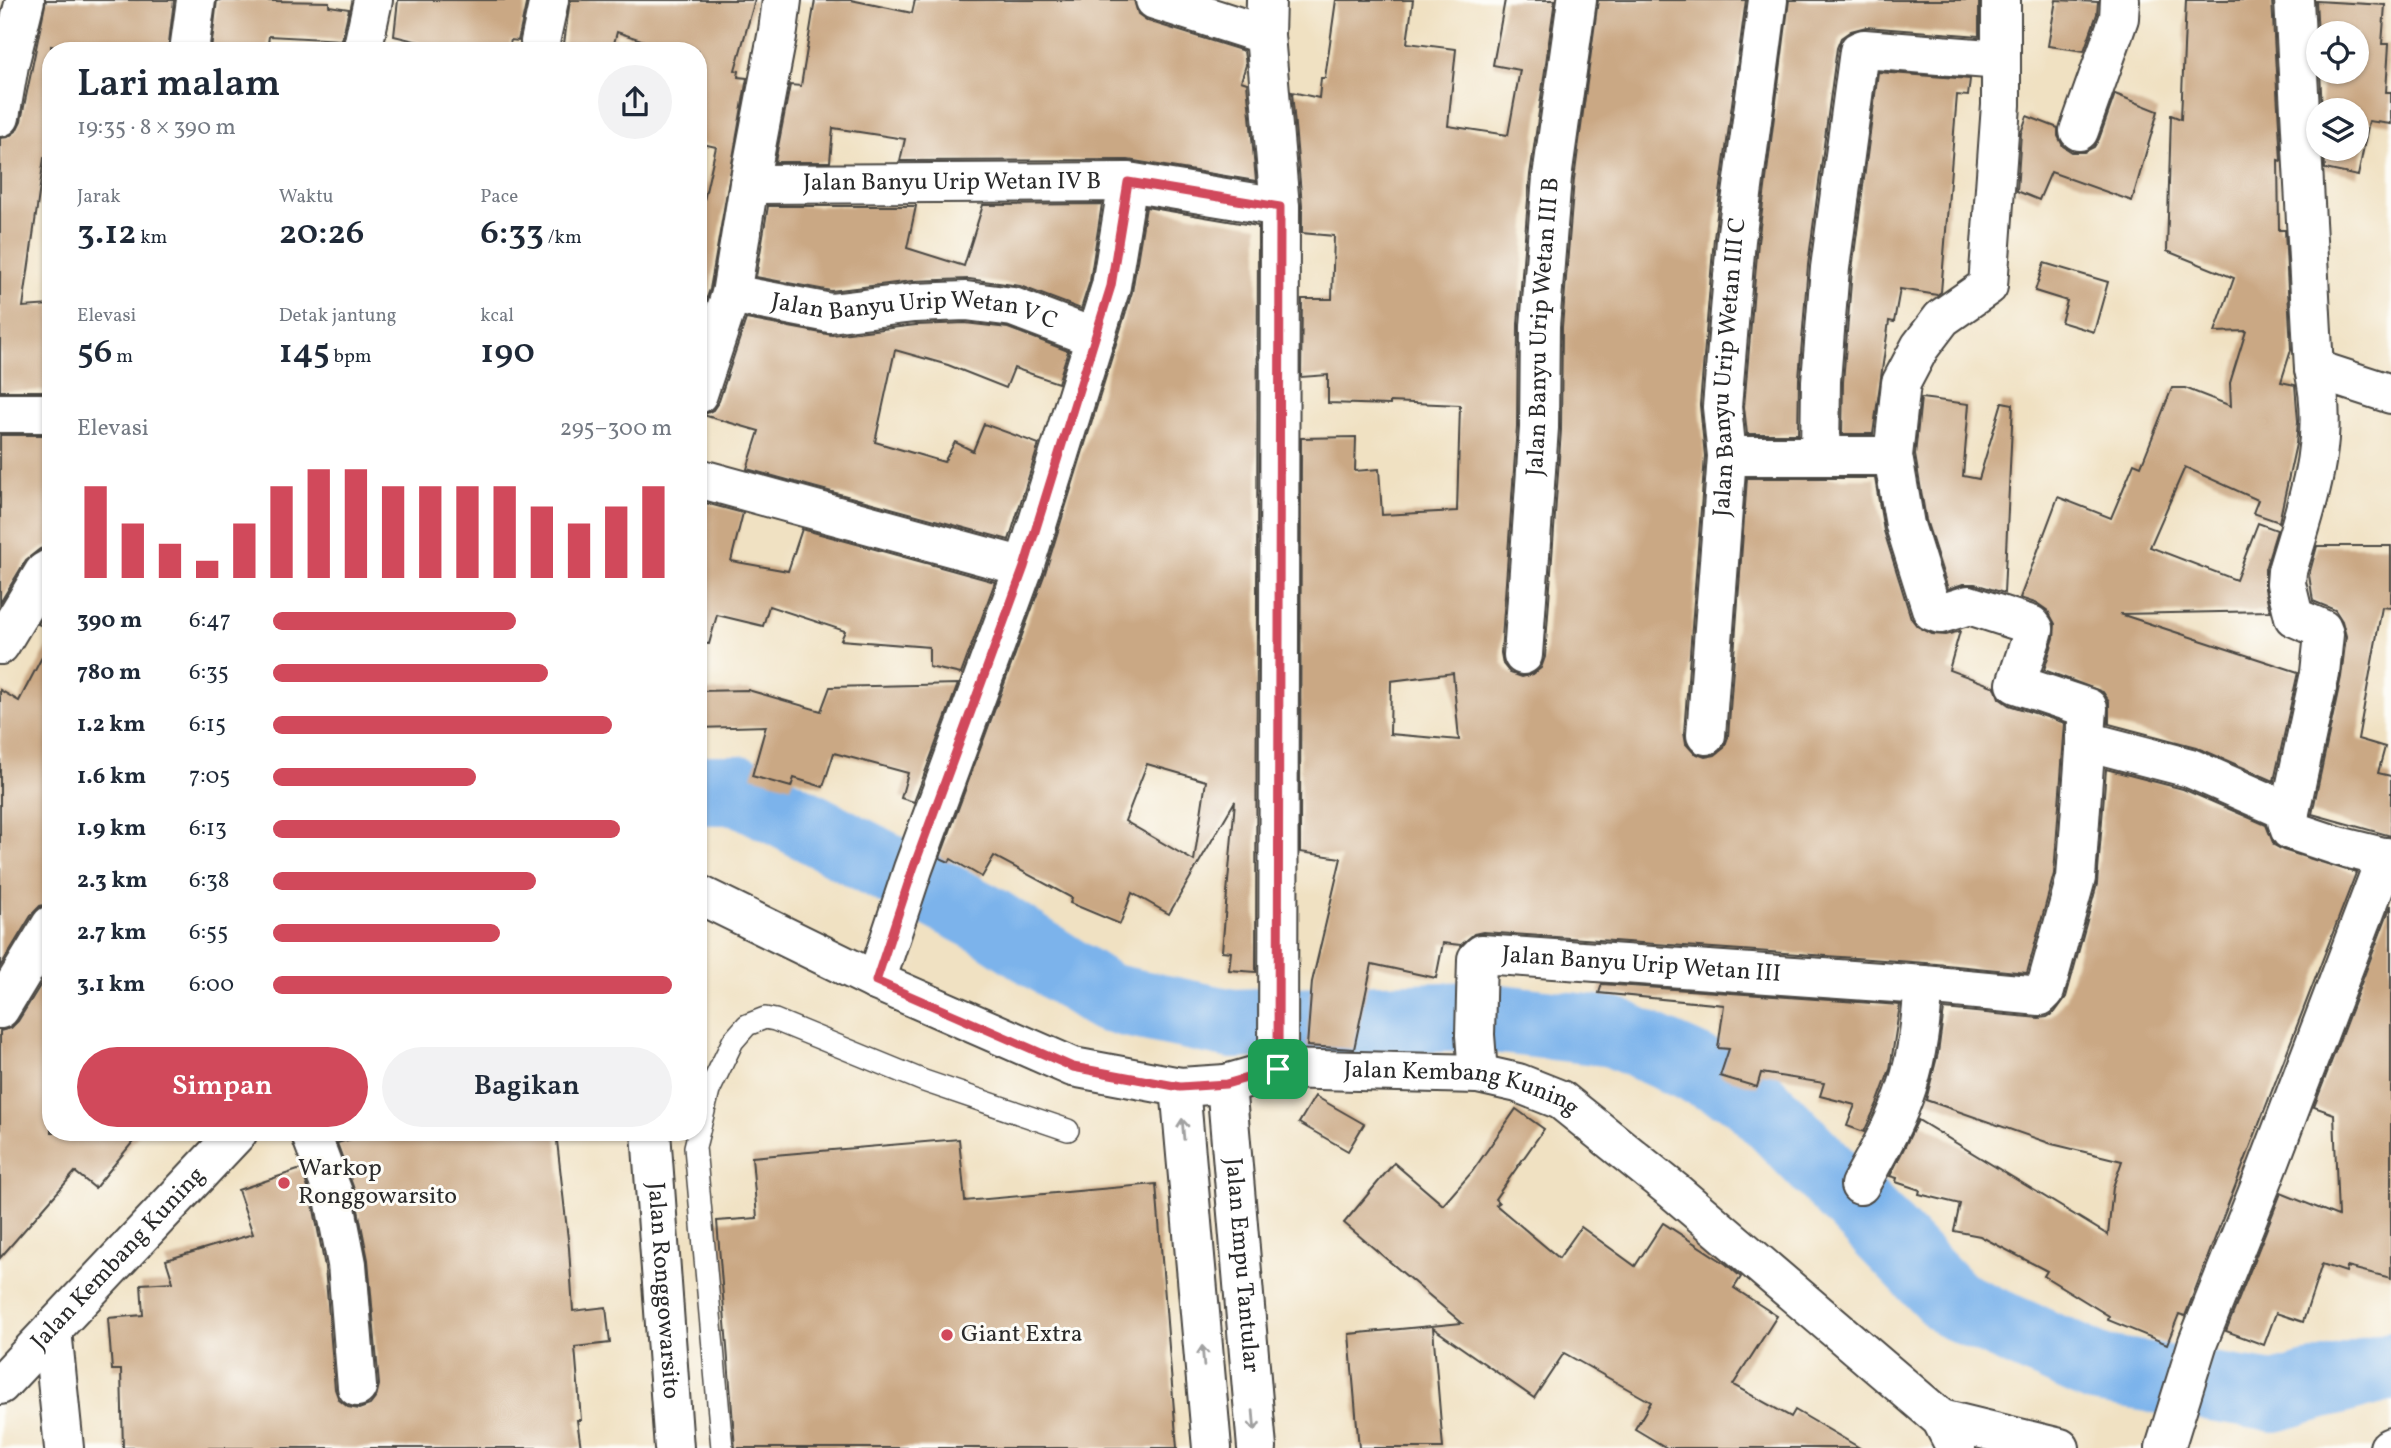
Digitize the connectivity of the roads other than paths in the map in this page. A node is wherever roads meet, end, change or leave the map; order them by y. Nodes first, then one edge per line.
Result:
1 (26, 0) edge
2 (195, 0) edge
3 (373, 0) edge
4 (549, 0) edge
5 (782, 0) edge
6 (1155, 0) edge
7 (1577, 0) edge
8 (1768, 0) edge
9 (2001, 0) edge
10 (2120, 0) edge
11 (2294, 0) edge
12 (1266, 18) edge
13 (190, 42) edge
14 (364, 42) edge
15 (542, 42) edge
16 (2001, 60) junction
17 (0, 117) edge
18 (2079, 131) dead end
19 (1128, 182) junction
20 (749, 184) junction
21 (1280, 207) junction
22 (731, 293) junction
23 (1095, 338) junction
24 (707, 366) edge
25 (2314, 369) junction
26 (2391, 394) edge
27 (0, 413) edge
28 (42, 413) edge
29 (1727, 456) junction
30 (1820, 456) junction
31 (1893, 456) junction
32 (707, 480) edge
33 (1024, 567) junction
34 (42, 575) edge
35 (0, 645) edge
36 (1522, 655) dead end
37 (1706, 735) dead end
38 (2086, 741) junction
39 (2290, 812) junction
40 (2388, 858) edge
41 (707, 898) edge
42 (42, 940) edge
43 (876, 981) junction
44 (1924, 985) junction
45 (0, 1009) edge
46 (1278, 1069) junction
47 (1478, 1074) junction
48 (1226, 1084) junction
49 (1180, 1087) junction
50 (707, 1099) edge
51 (1069, 1130) dead end
52 (230, 1141) edge
53 (313, 1141) edge
54 (653, 1141) edge
55 (696, 1141) edge
56 (1860, 1185) dead end
57 (52, 1330) junction
58 (0, 1385) edge
59 (357, 1387) dead end
60 (1948, 1433) edge
61 (64, 1448) edge
62 (674, 1448) edge
63 (722, 1448) edge
64 (1212, 1448) edge
65 (1257, 1448) edge
66 (2060, 1448) edge
67 (2165, 1448) edge

1 - 17 street
2 - 13 street
3 - 14 street
4 - 15 street
5 - 20 street
6 - 12 street
7 - 36 street, Jalan Banyu Urip Wetan III B
8 - 29 street, Jalan Banyu Urip Wetan III C
9 - 16 street
10 - 18 street
11 - 25 street
12 - 21 street
16 - 30 street
16 - 31 street
19 - 20 street, Jalan Banyu Urip Wetan IV B
19 - 21 street, Jalan Banyu Urip Wetan IV B
19 - 23 street
20 - 22 street
21 - 46 street
22 - 23 street, Jalan Banyu Urip Wetan V C
22 - 24 street
23 - 33 street
25 - 26 street
25 - 39 street
27 - 28 street
29 - 30 street
29 - 37 street, Jalan Banyu Urip Wetan III C
30 - 31 street
31 - 38 street, Jalan Banyu Urip Wetan III
32 - 33 street
33 - 43 street
34 - 35 street
38 - 39 street
38 - 44 street, Jalan Banyu Urip Wetan III
39 - 40 street
40 - 67 street
41 - 43 street, Jalan Kembang Kuning
42 - 45 street
43 - 49 street, Jalan Kembang Kuning
44 - 47 street, Jalan Banyu Urip Wetan III
44 - 56 street
46 - 47 street, Jalan Kembang Kuning
46 - 48 street, Jalan Kembang Kuning
47 - 60 street, Jalan Kembang Kuning
48 - 49 street, Jalan Kembang Kuning
48 -> 65 street, Jalan Empu Tantular
64 -> 49 street, Jalan Empu Tantular
50 - 51 lane
52 - 57 street, Jalan Kembang Kuning
53 - 59 street
54 - 62 street, Jalan Ronggowarsito
55 - 63 lane
57 - 58 street, Jalan Kembang Kuning
57 - 61 street
60 - 66 street, Jalan Kembang Kuning

